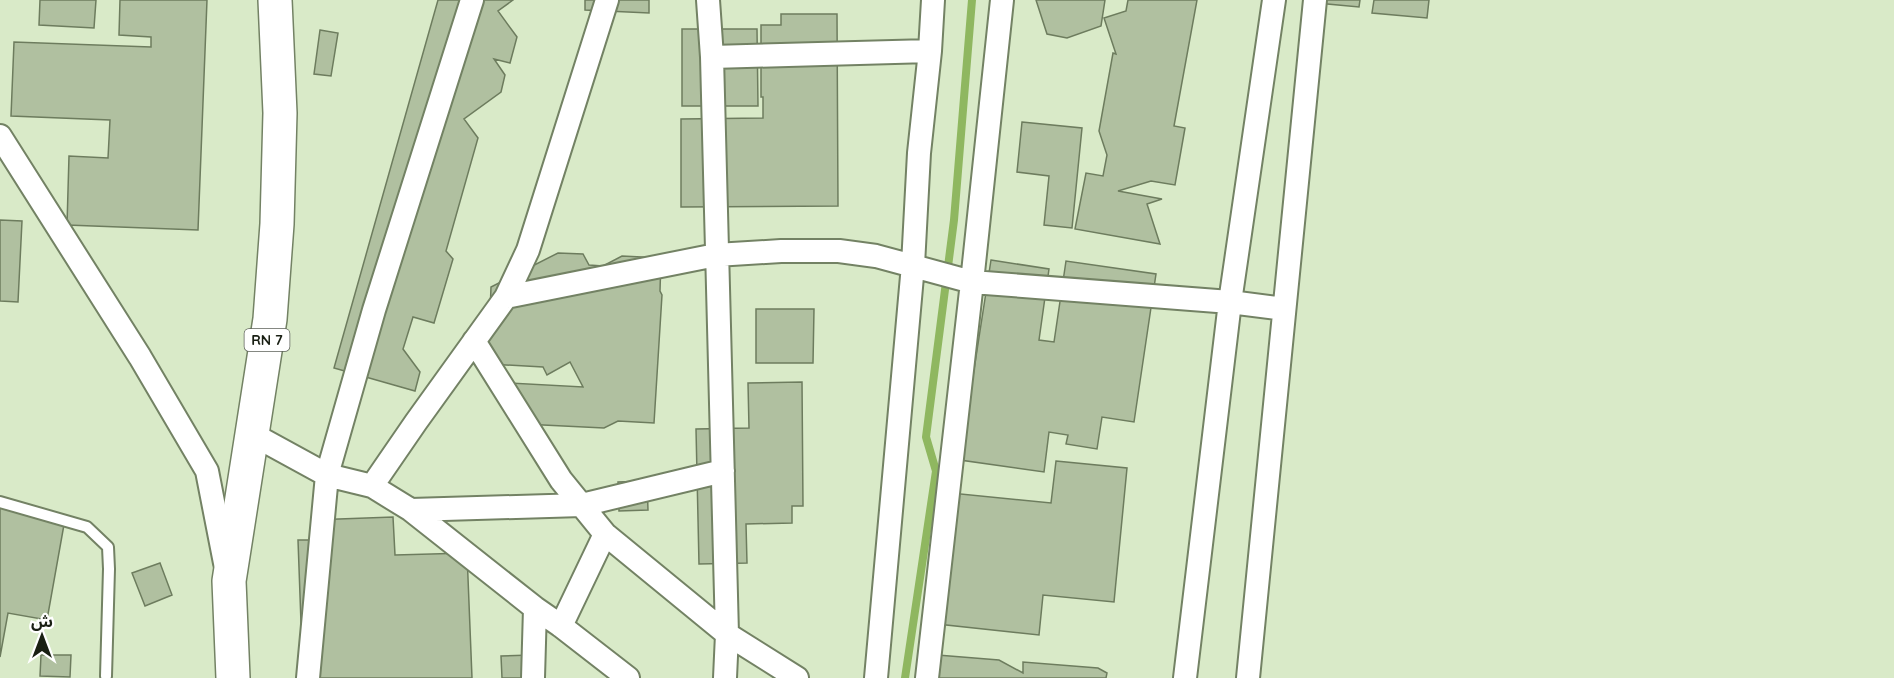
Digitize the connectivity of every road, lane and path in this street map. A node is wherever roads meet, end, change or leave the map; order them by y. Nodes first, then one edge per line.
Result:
1 (275, 0) edge
2 (472, 0) edge
3 (607, 0) edge
4 (708, 0) edge
5 (933, 0) edge
6 (1002, 0) edge
7 (1274, 0) edge
8 (1315, 0) edge
9 (930, 51) junction
10 (712, 57) junction
11 (0, 136) edge
12 (716, 255) junction
13 (913, 265) junction
14 (972, 282) junction
15 (506, 297) junction
16 (1230, 302) junction
17 (1284, 309) junction
18 (474, 341) junction
19 (252, 434) junction
20 (723, 471) junction
21 (327, 475) junction
22 (372, 486) junction
23 (0, 502) edge
24 (582, 505) junction
25 (411, 510) junction
26 (605, 534) junction
27 (229, 581) junction
28 (535, 608) junction
29 (561, 626) junction
30 (727, 634) junction
31 (106, 676) dead end
32 (233, 678) edge
33 (308, 678) edge
34 (533, 678) edge
35 (628, 678) edge
36 (725, 678) edge
37 (797, 678) edge
38 (876, 678) edge
39 (927, 678) edge
40 (1185, 678) edge
41 (1248, 678) edge

1 - 19 main road, RN 7
2 - 21 street
3 - 15 street
4 - 10 street
5 - 9 street
6 - 14 street
7 - 16 street
8 - 17 street
9 - 10 street
9 - 13 street
10 - 12 street
11 - 27 street
12 - 13 street
12 - 15 street
12 - 20 street
13 - 14 street
13 - 38 street
14 - 16 street
14 - 39 street
15 - 18 street
16 - 17 street
16 - 40 street
17 - 41 street
18 - 22 street
18 - 24 street
19 - 21 street
19 - 27 main road, RN 7
20 - 24 street
20 - 30 street
21 - 22 street
21 - 33 street
22 - 25 street
23 - 31 lane
24 - 25 street
24 - 26 street
25 - 28 street
26 - 29 street
26 - 30 street
27 - 32 main road, RN 7
28 - 29 street
28 - 34 street
29 - 35 street
30 - 36 street
30 - 37 street

